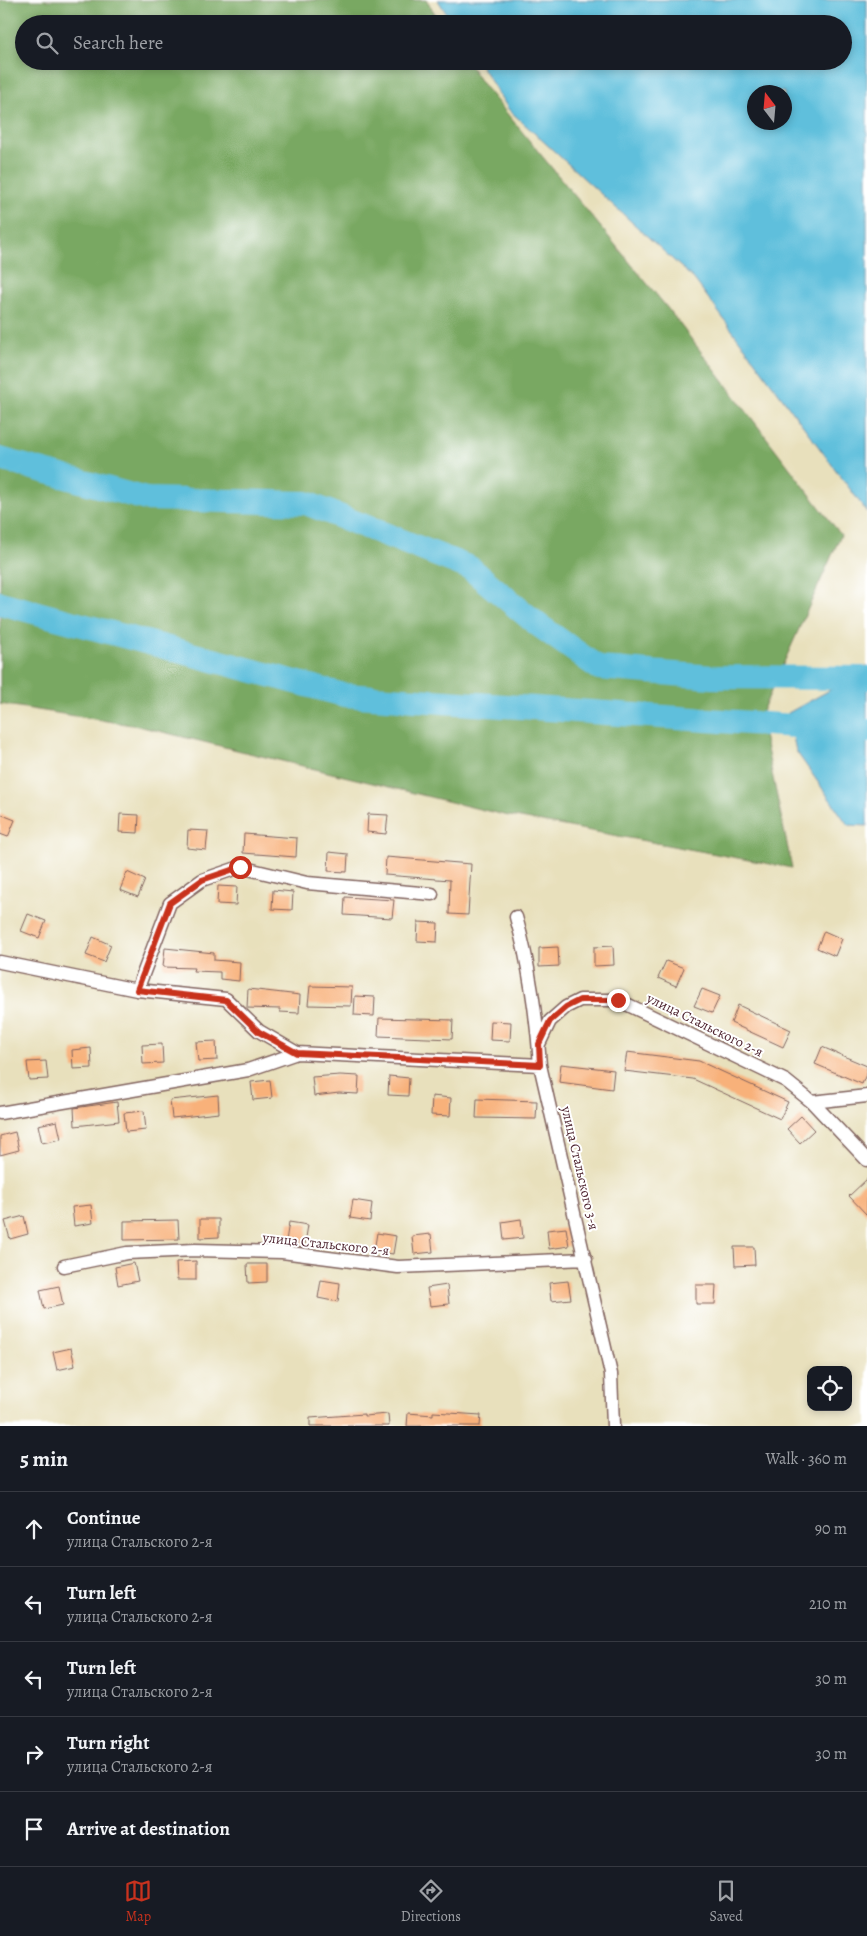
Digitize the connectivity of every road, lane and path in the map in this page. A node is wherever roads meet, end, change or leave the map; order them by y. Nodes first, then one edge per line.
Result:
1 (432, 894) dead end
2 (516, 917) dead end
3 (0, 962) edge
4 (137, 990) junction
5 (539, 1044) junction
6 (297, 1053) junction
7 (540, 1065) junction
8 (867, 1096) edge
9 (812, 1102) junction
10 (0, 1113) edge
11 (867, 1160) edge
12 (586, 1260) junction
13 (64, 1266) dead end
14 (613, 1426) edge

1 - 4 street
2 - 5 street, улица Стальского 3-я
3 - 4 street
4 - 6 street
5 - 7 street, улица Стальского 3-я
5 - 9 street, улица Стальского 2-я
6 - 7 street
6 - 10 street
7 - 12 street, улица Стальского 3-я
8 - 9 street
9 - 11 street, улица Стальского 2-я
12 - 13 street, улица Стальского 2-я
12 - 14 street, улица Стальского 3-я

